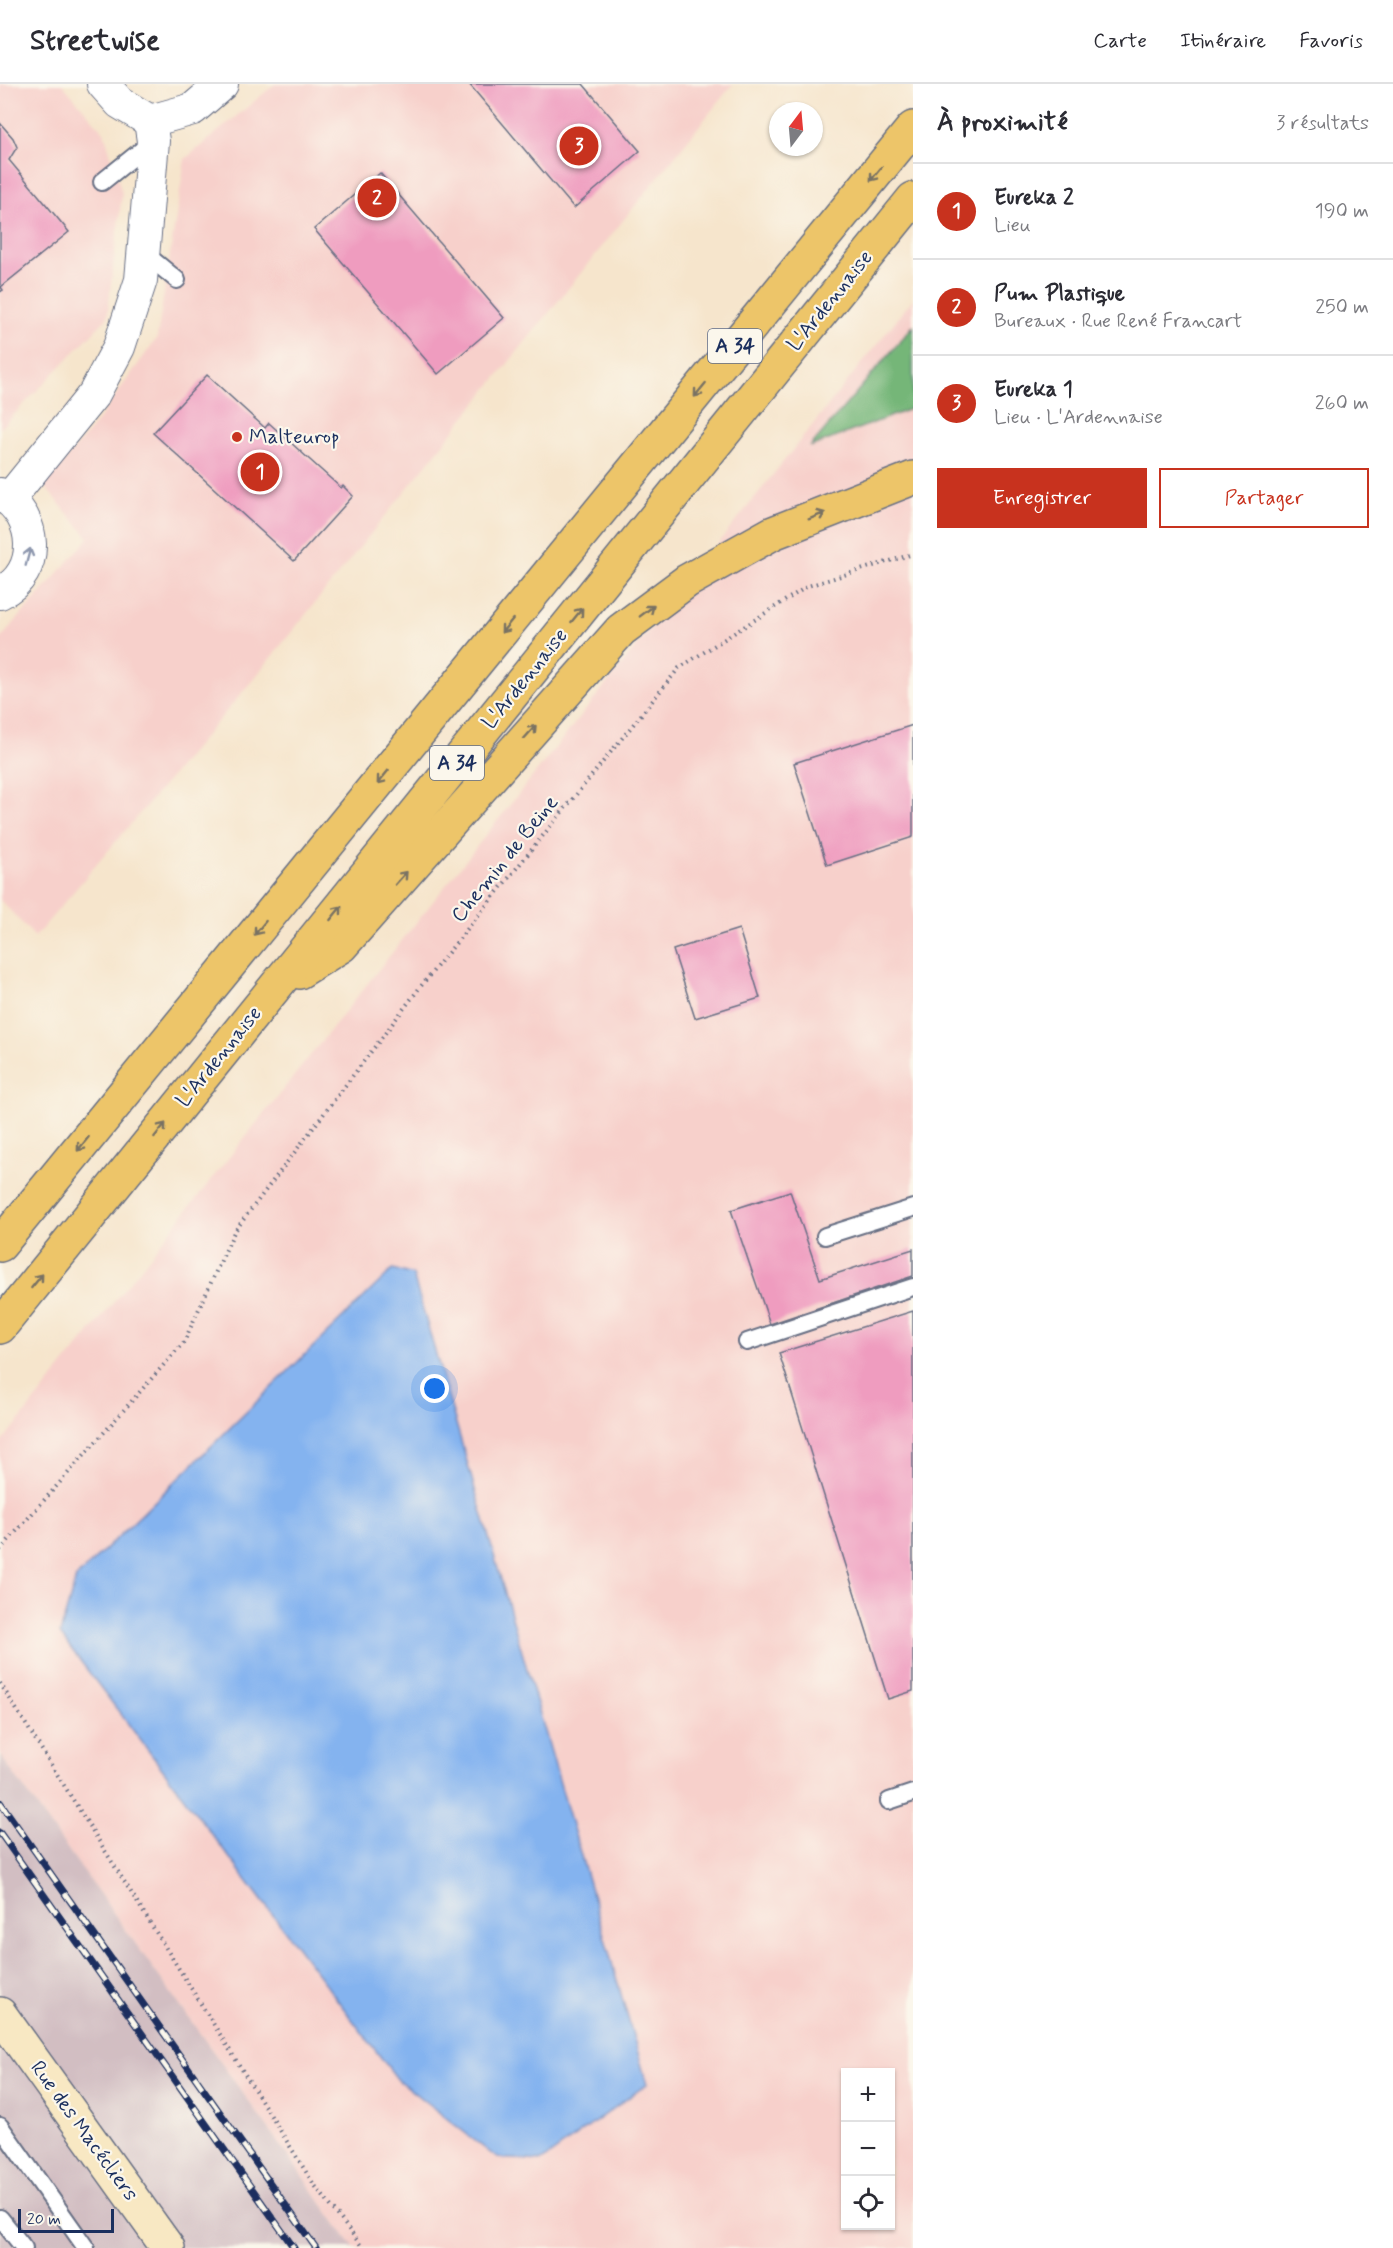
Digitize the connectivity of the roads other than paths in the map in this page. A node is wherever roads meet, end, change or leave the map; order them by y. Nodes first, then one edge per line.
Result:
1 (104, 84) edge
2 (222, 84) edge
3 (913, 128) edge
4 (151, 131) junction
5 (102, 182) dead end
6 (913, 199) edge
7 (143, 252) junction
8 (177, 280) dead end
9 (913, 478) edge
10 (4, 496) edge
11 (0, 593) edge
12 (279, 984) junction
13 (913, 1208) edge
14 (825, 1236) dead end
15 (0, 1245) edge
16 (913, 1287) edge
17 (0, 1327) edge
18 (747, 1342) dead end
19 (913, 1793) edge
20 (889, 1801) dead end
21 (2, 2020) edge
22 (0, 2126) edge
23 (0, 2218) edge
24 (24, 2248) edge
25 (86, 2248) edge
26 (168, 2248) edge

1 - 4 street
2 - 4 street
3 -> 15 highway, A 34
4 - 5 lane
4 - 7 street
12 -> 6 highway, L'Ardennaise / A 34
7 - 8 lane
7 - 10 street
12 -> 9 highway
11 -> 10 street
17 -> 12 highway, L'Ardennaise / A 34
13 - 14 lane
16 - 18 lane
19 - 20 lane
21 - 26 street, Rue des Macécliers
22 - 25 lane
23 - 24 lane

